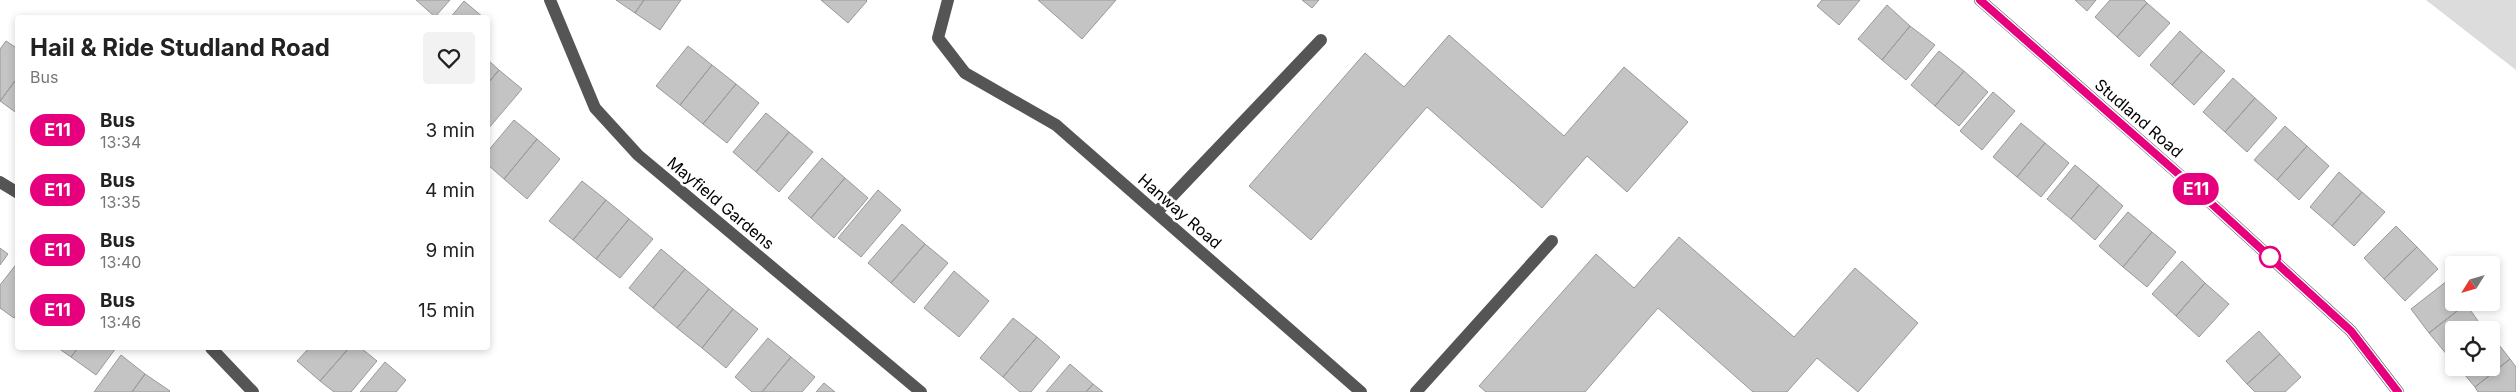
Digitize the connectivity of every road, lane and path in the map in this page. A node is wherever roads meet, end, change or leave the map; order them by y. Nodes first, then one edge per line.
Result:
1 (550, 0) edge
2 (948, 0) edge
3 (1980, 0) edge
4 (1321, 40) dead end
5 (0, 182) edge
6 (15, 191) edge
7 (1157, 212) junction
8 (1552, 241) dead end
9 (213, 350) edge
10 (253, 392) edge
11 (921, 392) edge
12 (1361, 392) edge
13 (1416, 392) edge
14 (2398, 392) edge

1 - 11 street, Mayfield Gardens
2 - 7 street, Hanway Road
3 - 14 street, Studland Road
4 - 7 street
5 - 6 street
7 - 12 street, Hanway Road
8 - 13 street
9 - 10 street

